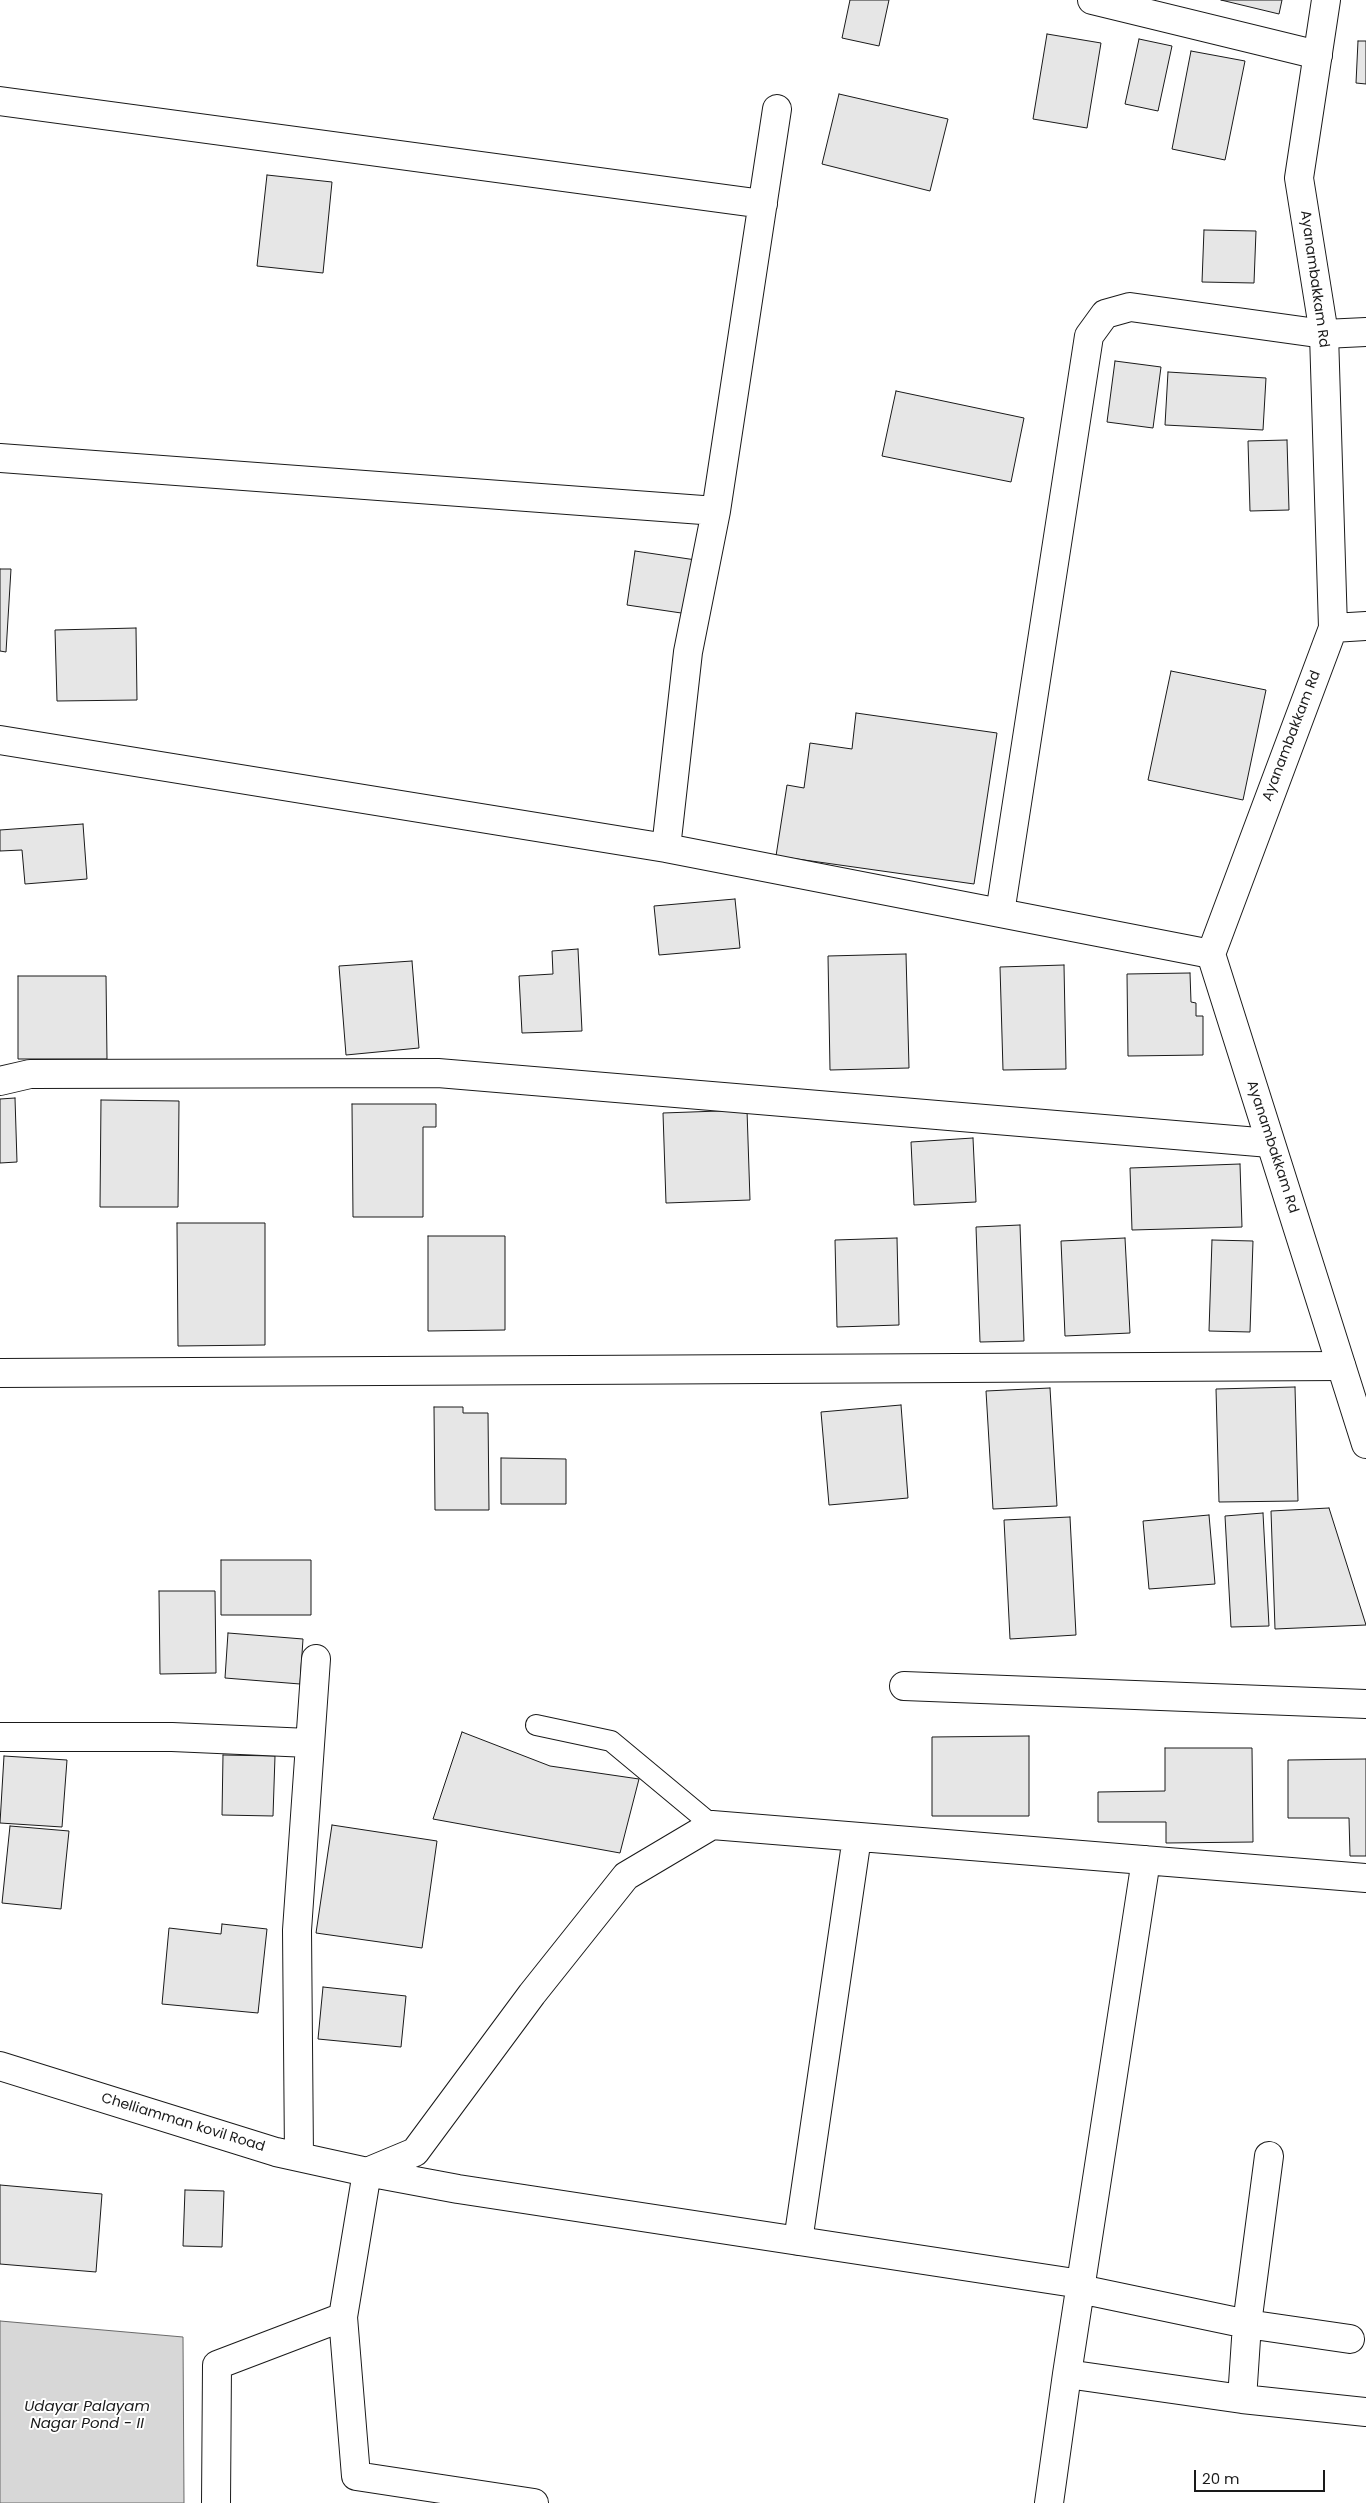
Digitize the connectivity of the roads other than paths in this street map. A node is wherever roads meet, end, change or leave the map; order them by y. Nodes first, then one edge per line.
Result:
1 (1092, 0) edge
2 (1326, 0) edge
3 (1318, 55) junction
4 (0, 101) edge
5 (777, 109) dead end
6 (763, 204) junction
7 (1366, 332) edge
8 (1324, 334) junction
9 (0, 458) edge
10 (716, 511) junction
11 (1366, 626) edge
12 (1333, 628) junction
13 (0, 740) edge
14 (666, 848) junction
15 (1000, 913) junction
16 (1210, 954) junction
17 (0, 1081) edge
18 (1270, 1143) junction
19 (1341, 1366) junction
20 (0, 1373) edge
21 (1366, 1444) edge
22 (316, 1659) dead end
23 (904, 1686) dead end
24 (1366, 1704) edge
25 (536, 1725) dead end
26 (0, 1737) edge
27 (309, 1743) junction
28 (712, 1826) junction
29 (857, 1837) junction
30 (1146, 1860) junction
31 (1366, 1878) edge
32 (0, 2066) edge
33 (1269, 2156) dead end
34 (298, 2157) junction
35 (367, 2172) junction
36 (798, 2241) junction
37 (1080, 2287) junction
38 (343, 2317) junction
39 (1247, 2324) junction
40 (1350, 2339) dead end
41 (1067, 2374) junction
42 (1242, 2399) junction
43 (1366, 2412) edge
44 (496, 2500) edge
45 (216, 2503) edge
46 (534, 2503) edge
47 (1049, 2503) edge

1 - 3 street
2 - 3 street, Ayanambakkam Rd
3 - 8 street, Ayanambakkam Rd
4 - 6 street
5 - 6 street
6 - 10 street
7 - 8 street
8 - 12 street, Ayanambakkam Rd
8 - 15 street
9 - 10 street
10 - 14 street
11 - 12 street
12 - 16 street, Ayanambakkam Rd
13 - 14 street
14 - 15 street
15 - 16 street
16 - 18 street, Ayanambakkam Rd
17 - 18 street
18 - 19 street, Ayanambakkam Rd
19 - 20 street
19 - 21 street, Ayanambakkam Rd
22 - 27 street
23 - 24 street
25 - 28 lane
26 - 27 street
27 - 34 street
28 - 29 street
28 - 35 street
29 - 30 street
29 - 36 street
30 - 31 street
30 - 37 street
32 - 34 street, Chelliamman kovil Road
33 - 39 street
34 - 35 street, Chelliamman kovil Road
35 - 36 street, Chelliamman kovil Road
35 - 38 street
36 - 37 street, Chelliamman kovil Road
37 - 39 street, Chelliamman kovil Road
37 - 41 street
38 - 44 street
38 - 45 street
39 - 40 street, Chelliamman kovil Road
39 - 42 street
41 - 42 street
41 - 47 street
42 - 43 street
44 - 46 street

